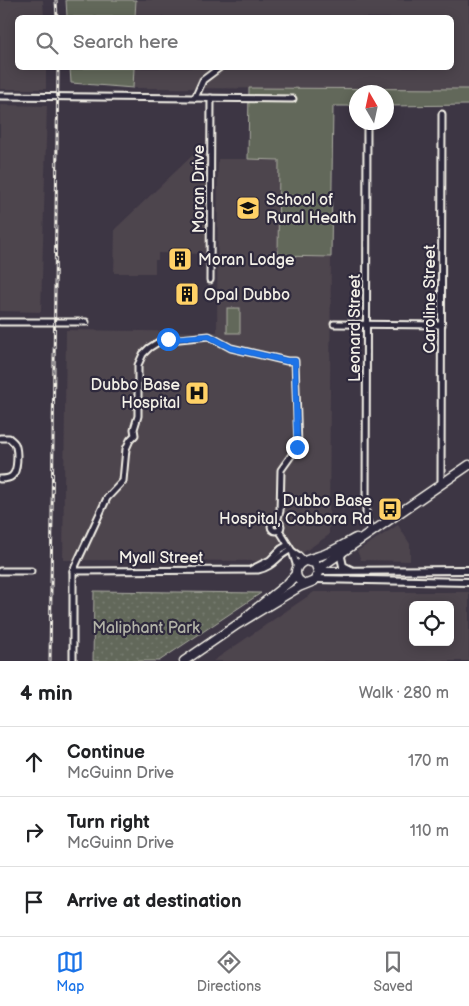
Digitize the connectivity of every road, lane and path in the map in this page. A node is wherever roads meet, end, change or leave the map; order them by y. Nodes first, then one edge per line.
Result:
1 (216, 70) edge
2 (0, 96) edge
3 (195, 98) junction
4 (211, 98) junction
5 (293, 99) dead end
6 (442, 114) dead end
7 (367, 130) edge
8 (210, 280) dead end
9 (0, 322) edge
10 (86, 322) dead end
11 (334, 324) dead end
12 (367, 324) junction
13 (442, 325) junction
14 (0, 438) edge
15 (469, 466) edge
16 (0, 479) edge
17 (441, 485) junction
18 (371, 532) junction
19 (290, 548) junction
20 (343, 551) junction
21 (305, 561) junction
22 (0, 570) edge
23 (469, 570) edge
24 (31, 571) dead end
25 (73, 571) junction
26 (296, 571) junction
27 (355, 571) junction
28 (318, 573) junction
29 (469, 582) edge
30 (305, 584) junction
31 (238, 624) junction
32 (72, 661) edge
33 (184, 661) edge

1 - 3 street
2 - 3 street
3 - 4 street
4 - 5 street
4 - 8 street, Moran Drive
6 - 13 street, Caroline Street
7 - 12 street, Leonard Street
9 - 10 street
11 - 12 street
12 - 13 street
12 - 18 street, Leonard Street
13 - 17 street, Caroline Street
14 - 16 street
15 - 17 main road
17 - 18 main road
18 - 20 main road
18 - 21 main road
19 - 21 street
19 - 25 street, Myall Street
19 - 25 street
19 - 26 street
20 - 27 street
20 - 28 main road
21 - 26 main road
21 - 28 main road
22 - 24 street
23 - 27 street
25 - 32 street
26 - 30 main road
26 - 31 main road
27 - 28 street
28 - 29 street
28 - 30 main road
30 - 31 main road
31 - 33 main road

